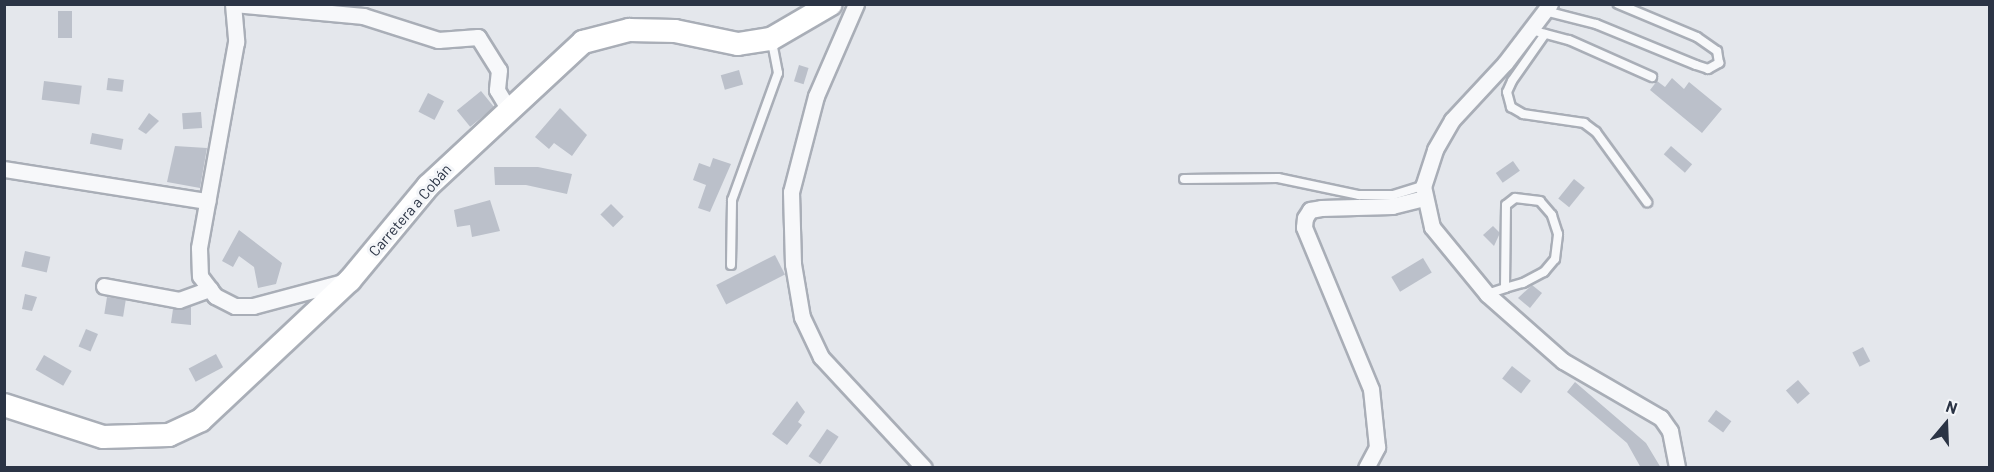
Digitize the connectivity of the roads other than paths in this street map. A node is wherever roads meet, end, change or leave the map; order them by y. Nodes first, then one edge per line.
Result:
1 (234, 4) edge
2 (831, 4) edge
3 (856, 4) edge
4 (1618, 4) edge
5 (1547, 8) edge
6 (364, 10) edge
7 (1538, 32) junction
8 (771, 39) junction
9 (1652, 77) dead end
10 (508, 108) junction
11 (4, 169) edge
12 (1184, 179) dead end
13 (1423, 192) junction
14 (207, 201) junction
15 (1647, 202) dead end
16 (731, 265) dead end
17 (350, 280) junction
18 (104, 286) dead end
19 (1505, 288) junction
20 (210, 289) junction
21 (1486, 294) junction
22 (4, 405) edge
23 (924, 468) edge
24 (1366, 468) edge
25 (1677, 468) edge

1 - 6 street
1 - 14 street
2 - 8 street, Carretera a Cobán
3 - 23 street
4 - 5 lane
5 - 7 street
6 - 10 street
7 - 9 lane
7 - 13 street
7 - 15 lane
8 - 10 street, Carretera a Cobán
8 - 16 lane
10 - 17 street, Carretera a Cobán
11 - 14 street
12 - 13 lane
13 - 21 street
13 - 24 street
14 - 20 street
17 - 20 street
17 - 22 street, Carretera a Cobán
18 - 20 street
19 - 19 lane
19 - 21 lane
21 - 25 street

